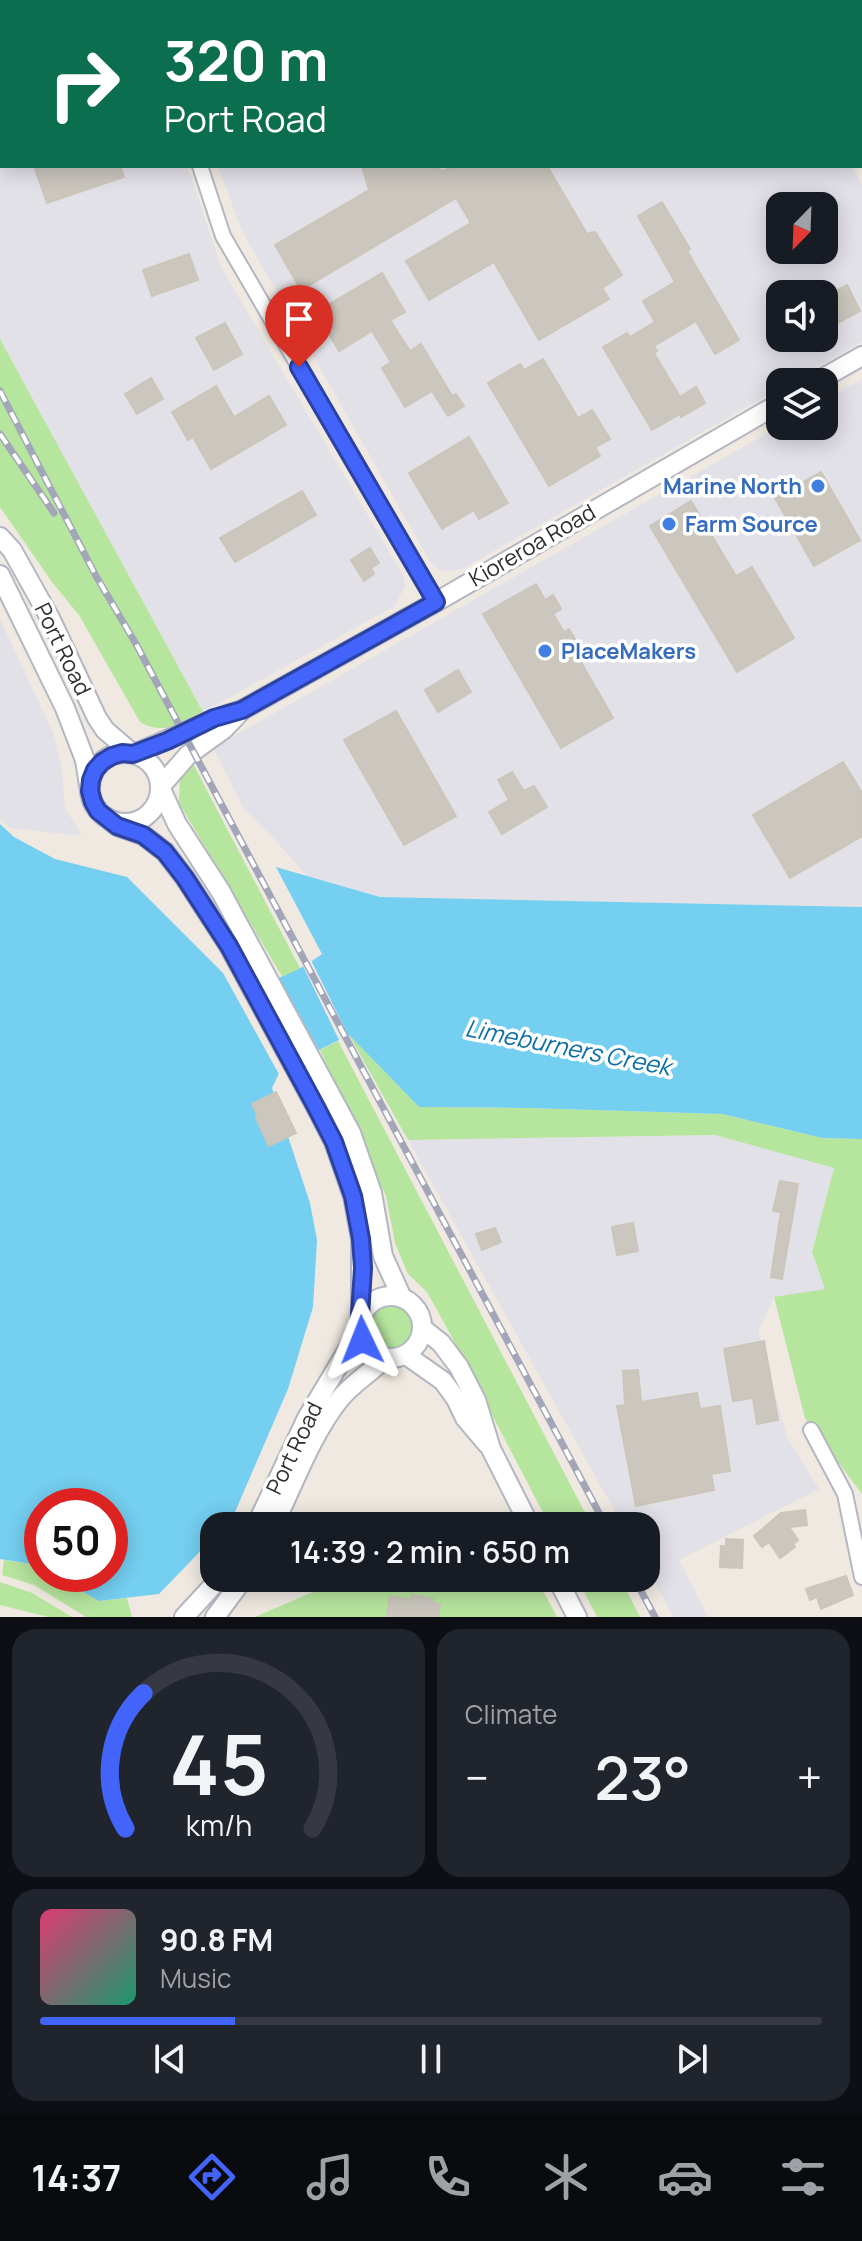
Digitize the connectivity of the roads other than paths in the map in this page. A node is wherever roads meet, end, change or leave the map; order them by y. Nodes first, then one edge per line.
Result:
1 (201, 168) edge
2 (862, 356) edge
3 (838, 370) edge
4 (766, 411) edge
5 (0, 537) edge
6 (0, 575) edge
7 (436, 602) junction
8 (242, 710) junction
9 (133, 754) junction
10 (160, 787) junction
11 (90, 791) junction
12 (107, 818) junction
13 (402, 1298) junction
14 (360, 1323) junction
15 (422, 1328) junction
16 (406, 1355) junction
17 (385, 1358) junction
18 (811, 1430) dead end
19 (491, 1449) junction
20 (263, 1512) edge
21 (280, 1512) edge
22 (523, 1512) edge
23 (862, 1577) edge
24 (207, 1592) edge
25 (234, 1592) edge
26 (564, 1592) edge
27 (184, 1617) edge
28 (215, 1617) edge
29 (577, 1617) edge

1 - 7 street
2 - 3 main road
4 - 7 main road, Kioreroa Road
5 - 9 main road, Port Road
6 - 11 main road, Port Road
7 - 8 main road, Kioreroa Road
8 - 9 main road, Kioreroa Road
8 - 10 main road, Kioreroa Road
9 - 10 main road, Port Road
9 - 11 main road
10 - 12 main road
10 - 13 main road, Port Road
11 - 12 main road, Port Road
12 - 14 main road
13 - 14 main road
13 - 15 main road
14 - 17 main road
14 - 20 main road, Port Road
15 - 16 main road
15 - 19 main road
16 - 17 main road
16 - 19 main road
17 - 21 main road, Port Road
18 - 23 street
19 - 22 main road
24 - 27 main road
25 - 28 main road
26 - 29 main road

